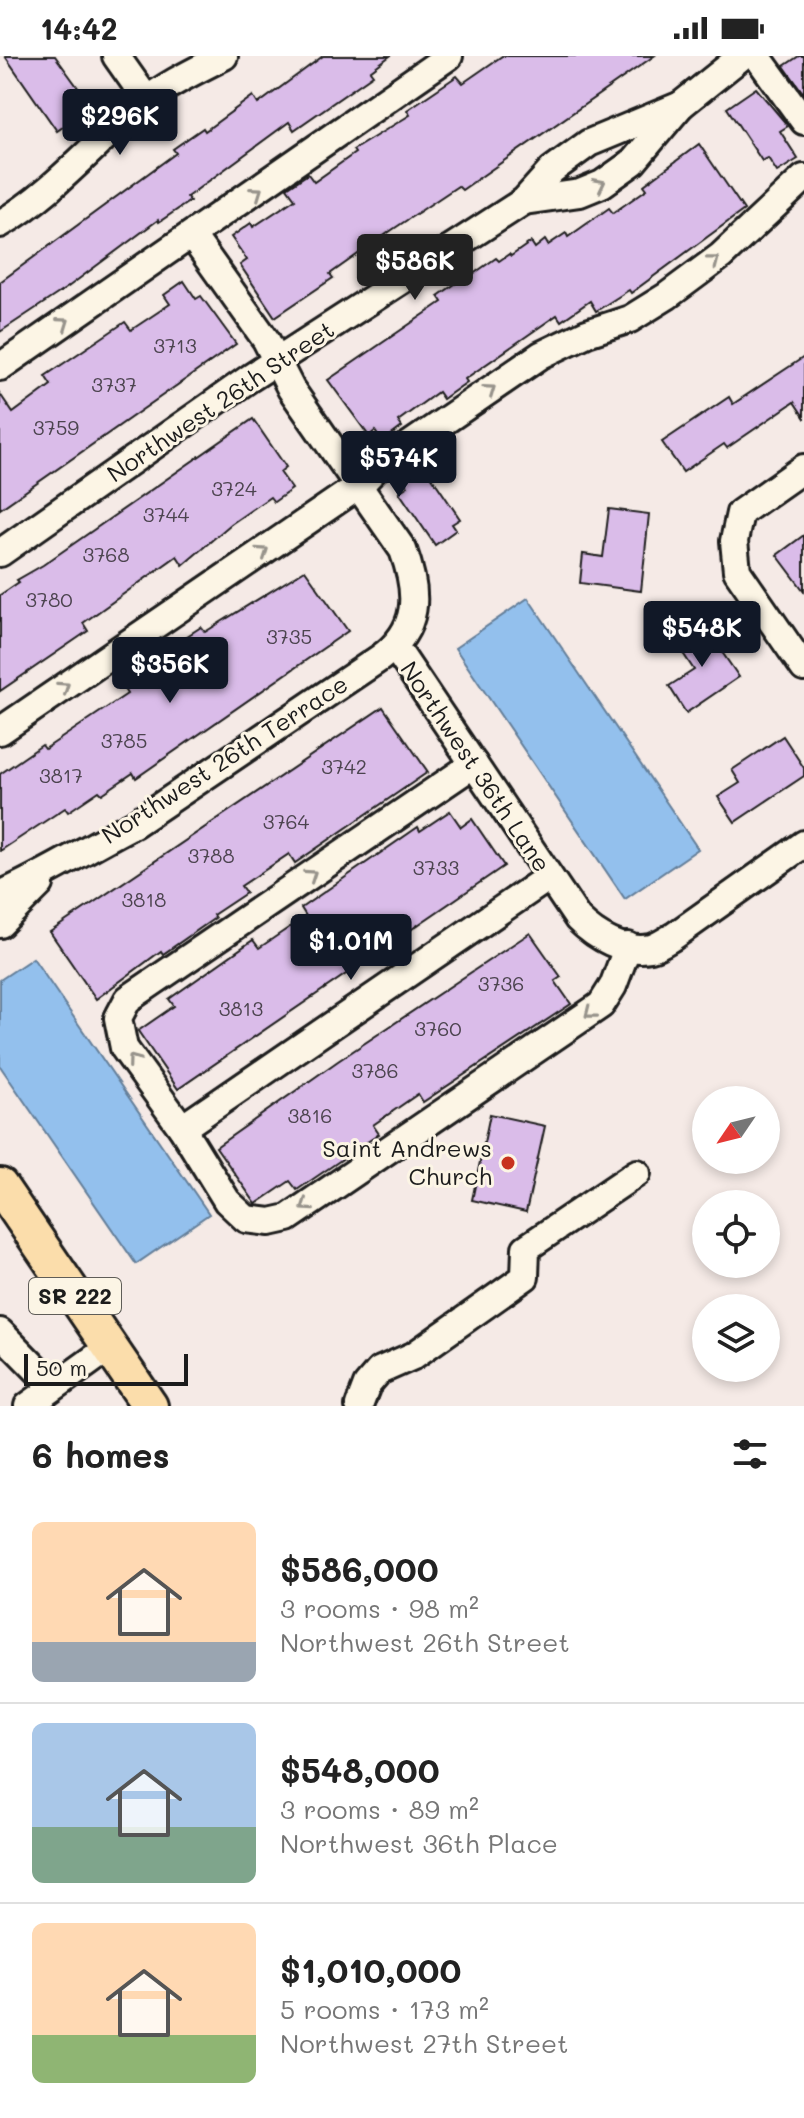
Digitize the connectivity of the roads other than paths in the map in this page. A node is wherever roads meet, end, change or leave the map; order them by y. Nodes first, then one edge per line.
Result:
1 (116, 56) edge
2 (224, 56) edge
3 (449, 56) edge
4 (742, 56) edge
5 (757, 56) edge
6 (147, 100) junction
7 (681, 105) junction
8 (804, 121) edge
9 (804, 178) edge
10 (524, 201) junction
11 (0, 224) edge
12 (192, 236) junction
13 (278, 362) junction
14 (0, 367) edge
15 (804, 468) edge
16 (360, 485) junction
17 (0, 553) edge
18 (395, 647) junction
19 (804, 668) edge
20 (0, 731) edge
21 (474, 764) junction
22 (804, 844) edge
23 (54, 870) junction
24 (549, 877) junction
25 (0, 895) edge
26 (0, 924) edge
27 (628, 946) junction
28 (182, 1128) junction
29 (637, 1173) dead end
30 (0, 1186) edge
31 (0, 1332) edge
32 (110, 1347) junction
33 (52, 1385) junction
34 (28, 1406) edge
35 (150, 1406) edge
36 (359, 1406) edge

1 - 6 street
2 - 6 street
12 -> 3 street
4 - 7 street, Northwest 26th Street
5 - 8 street
6 - 11 street
7 - 10 street, Northwest 26th Street
10 -> 7 street, Northwest 26th Street
16 -> 9 street
10 - 13 street, Northwest 26th Street
12 - 13 street, Northwest 36th Lane
14 -> 12 street
13 - 16 street, Northwest 36th Lane
13 - 17 street, Northwest 26th Street
15 - 19 street
16 - 18 street, Northwest 36th Lane
20 -> 16 street
18 - 21 street, Northwest 36th Lane
18 - 23 street, Northwest 26th Terrace
21 - 24 street, Northwest 36th Lane
28 -> 21 street
22 - 27 street
23 - 25 street, Northwest 26th Terrace
23 - 26 street, Northwest 26th Terrace
24 - 27 street, Northwest 36th Lane
24 - 28 street
27 -> 28 street
29 - 36 street
30 - 32 main road, SR 222
31 - 33 street
32 - 33 street
32 - 35 main road, SR 222
33 - 34 street

